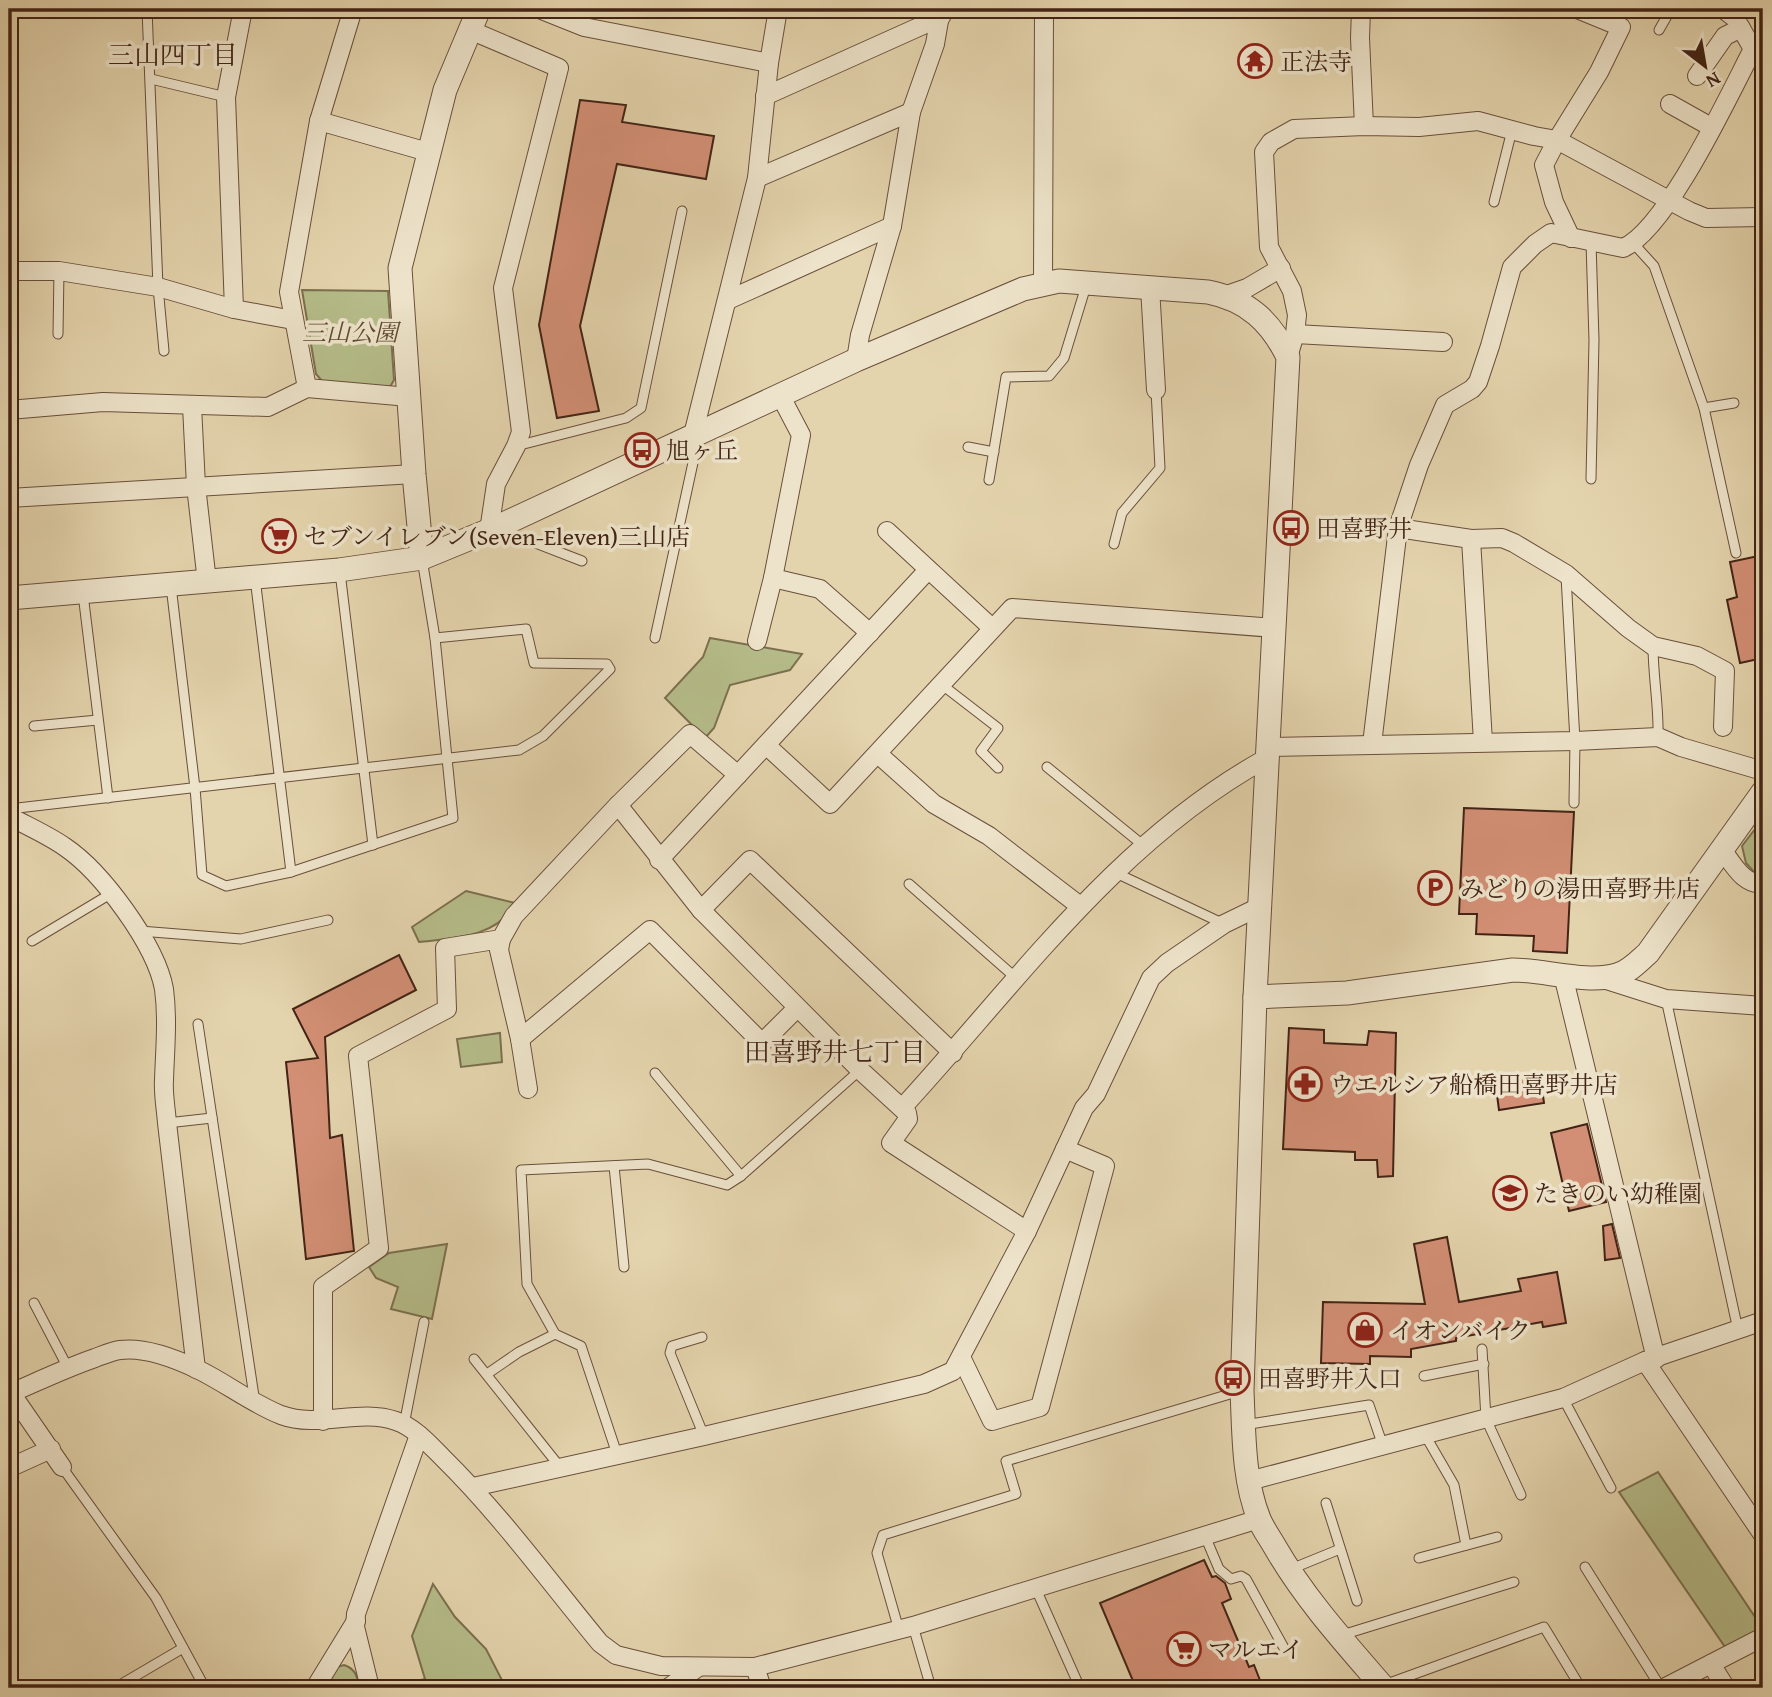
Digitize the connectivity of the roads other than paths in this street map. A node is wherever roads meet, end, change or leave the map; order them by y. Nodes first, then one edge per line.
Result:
1 (147, 9) edge
2 (243, 9) edge
3 (353, 9) edge
4 (480, 9) edge
5 (539, 9) edge
6 (779, 9) edge
7 (1044, 9) edge
8 (1361, 9) edge
9 (1577, 9) edge
10 (1671, 9) edge
11 (1723, 9) edge
12 (941, 13) edge
13 (1741, 28) junction
14 (470, 30) junction
15 (1659, 30) dead end
16 (1758, 47) edge
17 (769, 63) junction
18 (1697, 76) dead end
19 (151, 79) junction
20 (765, 96) junction
21 (226, 97) junction
22 (1670, 104) dead end
23 (911, 112) junction
24 (319, 121) junction
25 (1364, 126) junction
26 (1711, 127) junction
27 (1512, 130) junction
28 (1557, 140) junction
29 (428, 152) junction
30 (757, 178) junction
31 (1672, 200) junction
32 (1494, 202) dead end
33 (682, 211) dead end
34 (1763, 217) edge
35 (892, 226) junction
36 (1571, 238) junction
37 (1591, 242) junction
38 (1634, 244) junction
39 (1281, 268) junction
40 (9, 271) edge
41 (59, 271) junction
42 (1088, 282) junction
43 (1043, 285) junction
44 (158, 287) junction
45 (1150, 287) junction
46 (1224, 296) junction
47 (728, 300) junction
48 (234, 309) junction
49 (293, 320) junction
50 (58, 334) dead end
51 (1295, 334) junction
52 (1443, 342) dead end
53 (164, 351) dead end
54 (1288, 357) junction
55 (856, 360) junction
56 (307, 388) junction
57 (1156, 390) joint
58 (780, 395) junction
59 (409, 397) junction
60 (1734, 403) dead end
61 (192, 406) junction
62 (1704, 408) junction
63 (9, 410) edge
64 (693, 435) junction
65 (516, 446) junction
66 (968, 447) dead end
67 (993, 452) junction
68 (414, 474) junction
69 (1591, 479) dead end
70 (989, 480) dead end
71 (196, 486) junction
72 (9, 498) edge
73 (1398, 528) junction
74 (492, 530) junction
75 (887, 531) dead end
76 (1471, 539) junction
77 (1114, 544) dead end
78 (1736, 553) dead end
79 (422, 558) junction
80 (582, 561) dead end
81 (339, 570) junction
82 (928, 570) junction
83 (1566, 574) junction
84 (255, 578) junction
85 (773, 578) junction
86 (207, 582) junction
87 (171, 584) junction
88 (82, 592) junction
89 (9, 598) edge
90 (992, 628) junction
91 (1273, 628) junction
92 (870, 633) junction
93 (435, 638) junction
94 (655, 638) dead end
95 (757, 642) dead end
96 (1653, 646) junction
97 (940, 684) junction
98 (98, 720) junction
99 (34, 726) dead end
100 (1723, 727) dead end
101 (1658, 737) junction
102 (1575, 741) junction
103 (1483, 742) junction
104 (1372, 744) junction
105 (766, 745) junction
106 (1268, 752) junction
107 (878, 754) junction
108 (448, 758) junction
109 (1047, 767) dead end
110 (363, 768) junction
111 (998, 768) dead end
112 (1763, 771) edge
113 (738, 775) junction
114 (279, 778) junction
115 (195, 788) junction
116 (1763, 792) edge
117 (108, 798) junction
118 (1574, 803) dead end
119 (618, 805) junction
120 (9, 809) edge
121 (9, 816) edge
122 (373, 845) junction
123 (1144, 846) junction
124 (1723, 851) junction
125 (659, 860) junction
126 (291, 872) junction
127 (1116, 873) junction
128 (1763, 883) edge
129 (909, 884) dead end
130 (112, 893) junction
131 (1080, 906) junction
132 (1259, 907) junction
133 (701, 910) junction
134 (328, 920) dead end
135 (1224, 924) junction
136 (139, 931) junction
137 (500, 939) junction
138 (32, 941) dead end
139 (1563, 975) junction
140 (1016, 978) junction
141 (1600, 978) junction
142 (1255, 997) junction
143 (1666, 999) junction
144 (1763, 1006) edge
145 (797, 1008) junction
146 (198, 1024) dead end
147 (520, 1039) junction
148 (953, 1053) junction
149 (860, 1070) junction
150 (655, 1073) dead end
151 (528, 1089) dead end
152 (902, 1108) junction
153 (212, 1118) junction
154 (167, 1123) junction
155 (1065, 1149) junction
156 (614, 1166) junction
157 (741, 1176) junction
158 (1027, 1231) junction
159 (624, 1267) dead end
160 (34, 1303) dead end
161 (1763, 1321) edge
162 (424, 1322) dead end
163 (1738, 1330) junction
164 (555, 1334) junction
165 (702, 1337) dead end
166 (1482, 1349) dead end
167 (961, 1357) junction
168 (474, 1359) dead end
169 (1650, 1360) junction
170 (1484, 1364) junction
171 (68, 1368) junction
172 (196, 1369) junction
173 (487, 1374) junction
174 (1424, 1376) dead end
175 (1242, 1391) junction
176 (10, 1392) edge
177 (1563, 1398) junction
178 (255, 1403) junction
179 (1486, 1419) junction
180 (323, 1421) junction
181 (404, 1425) junction
182 (1244, 1426) junction
183 (419, 1435) junction
184 (1425, 1435) junction
185 (705, 1436) junction
186 (1383, 1446) junction
187 (51, 1449) junction
188 (617, 1454) junction
189 (62, 1467) joint
190 (560, 1467) junction
191 (9, 1468) edge
192 (1249, 1481) junction
193 (472, 1487) junction
194 (1611, 1488) dead end
195 (1521, 1495) dead end
196 (1326, 1503) dead end
197 (1259, 1519) junction
198 (1763, 1535) edge
199 (1205, 1536) junction
200 (1497, 1537) dead end
201 (1466, 1545) junction
202 (1340, 1549) junction
203 (1419, 1558) dead end
204 (1585, 1567) dead end
205 (1289, 1569) junction
206 (1514, 1582) dead end
207 (1036, 1589) junction
208 (1357, 1601) dead end
209 (356, 1621) junction
210 (906, 1628) junction
211 (1339, 1636) junction
212 (1763, 1637) edge
213 (183, 1648) junction
214 (1284, 1648) dead end
215 (1711, 1664) junction
216 (755, 1667) junction
217 (697, 1668) junction
218 (120, 1685) dead end
219 (1383, 1687) edge
220 (205, 1688) edge
221 (314, 1688) edge
222 (370, 1688) edge
223 (668, 1688) edge
224 (762, 1688) edge
225 (931, 1688) edge
226 (1080, 1688) edge
227 (1581, 1688) edge
228 (1663, 1688) edge
229 (1726, 1688) edge

1 - 19 lane
2 - 21 street
3 - 24 street
4 - 14 street
5 - 17 street
6 - 17 street
7 - 43 street
8 - 25 street
9 - 28 street
10 - 15 lane
11 - 13 street
12 - 20 street
12 - 23 street
13 - 16 street
13 - 18 street
14 - 29 street
14 - 65 street
16 - 26 street
17 - 20 street
19 - 21 lane
19 - 44 lane
20 - 30 street
21 - 48 street
22 - 26 street
23 - 30 street
23 - 35 street
24 - 29 street
24 - 49 street
25 - 27 street
25 - 39 street
26 - 31 street
27 - 28 street
27 - 32 lane
28 - 31 street
28 - 36 street
29 - 59 street
30 - 47 street
31 - 34 street
31 - 38 street
33 - 65 lane
35 - 47 street
35 - 55 street
36 - 37 street
36 - 73 street
37 - 38 street
37 - 69 lane
38 - 62 lane
39 - 46 street
39 - 51 street
40 - 41 street
41 - 44 street
41 - 50 lane
42 - 43 street
42 - 45 street
42 - 67 lane
43 - 55 street
44 - 48 street
44 - 53 lane
45 - 46 street
45 - 57 street
46 - 54 street
47 - 64 street
48 - 49 street
49 - 56 street
51 - 52 street
51 - 54 street
54 - 91 street
55 - 58 street
56 - 59 street
56 - 61 street
57 - 77 lane
58 - 64 street
58 - 85 street
59 - 68 street
60 - 62 lane
61 - 63 street
61 - 71 street
62 - 78 lane
64 - 74 street
64 - 94 lane
65 - 74 street
66 - 67 lane
67 - 70 lane
68 - 71 street
68 - 79 street
71 - 72 street
71 - 86 street
73 - 76 street
73 - 104 street
74 - 79 street
74 - 80 lane
75 - 82 street
76 - 83 street
76 - 103 street
79 - 81 street
79 - 93 lane
81 - 84 street
81 - 110 lane
82 - 90 street
82 - 92 street
83 - 96 street
83 - 102 lane
84 - 86 street
84 - 114 lane
85 - 92 street
85 - 95 street
86 - 87 street
87 - 88 street
87 - 115 lane
88 - 89 street
88 - 98 lane
90 - 91 street
90 - 97 street
91 - 106 street
92 - 105 street
93 - 108 lane
93 - 108 lane
96 - 100 street
96 - 101 lane
97 - 107 street
97 - 111 lane
98 - 99 lane
98 - 117 lane
101 - 102 street
101 - 112 street
102 - 103 street
102 - 118 lane
103 - 104 street
104 - 106 street
105 - 107 street
105 - 113 street
106 - 123 street
106 - 132 street
107 - 131 street
108 - 110 lane
108 - 122 lane
109 - 123 lane
110 - 114 lane
110 - 122 lane
113 - 119 street
113 - 125 street
114 - 115 lane
114 - 126 lane
115 - 117 lane
115 - 126 lane
116 - 124 street
117 - 120 lane
119 - 125 street
119 - 137 street
121 - 130 street
122 - 126 lane
123 - 127 street
124 - 128 street
124 - 141 street
125 - 133 street
127 - 131 street
127 - 135 lane
129 - 140 lane
130 - 136 street
130 - 138 lane
131 - 140 street
132 - 135 street
132 - 142 street
133 - 145 street
133 - 148 street
134 - 136 lane
135 - 155 street
136 - 154 street
137 - 147 street
137 - 180 street
139 - 141 street
139 - 142 street
139 - 169 street
140 - 148 street
141 - 143 street
142 - 175 street
143 - 144 street
143 - 163 lane
145 - 147 street
145 - 149 street
146 - 153 lane
147 - 151 street
148 - 152 street
149 - 152 street
149 - 157 lane
150 - 157 lane
152 - 158 street
153 - 154 lane
153 - 178 lane
154 - 172 street
155 - 158 street
155 - 167 street
156 - 157 lane
156 - 159 lane
156 - 164 lane
158 - 167 street
160 - 171 lane
161 - 163 street
162 - 181 lane
163 - 169 street
164 - 173 lane
164 - 188 lane
165 - 185 lane
166 - 170 lane
167 - 185 street
168 - 173 lane
169 - 177 street
169 - 198 street
170 - 174 lane
170 - 179 lane
171 - 172 street
171 - 176 street
172 - 178 street
173 - 190 lane
175 - 182 street
175 - 210 lane
176 - 187 street
177 - 179 street
177 - 194 lane
178 - 180 street
179 - 184 street
179 - 195 lane
180 - 181 street
181 - 183 street
182 - 186 lane
182 - 192 street
183 - 193 street
183 - 209 street
184 - 186 street
184 - 201 lane
185 - 188 street
186 - 192 street
187 - 189 street
187 - 191 street
188 - 190 street
189 - 213 lane
190 - 193 street
192 - 197 street
193 - 217 street
196 - 202 lane
197 - 199 street
197 - 205 street
199 - 207 street
199 - 214 lane
200 - 201 lane
201 - 203 lane
202 - 205 lane
202 - 208 lane
204 - 228 lane
205 - 211 street
206 - 211 lane
207 - 210 street
207 - 226 lane
209 - 221 street
209 - 222 street
210 - 216 street
210 - 225 lane
211 - 219 street
212 - 215 street
213 - 218 lane
213 - 220 lane
215 - 228 street
215 - 229 street
216 - 217 street
216 - 224 street
217 - 223 street
219 - 227 lane

